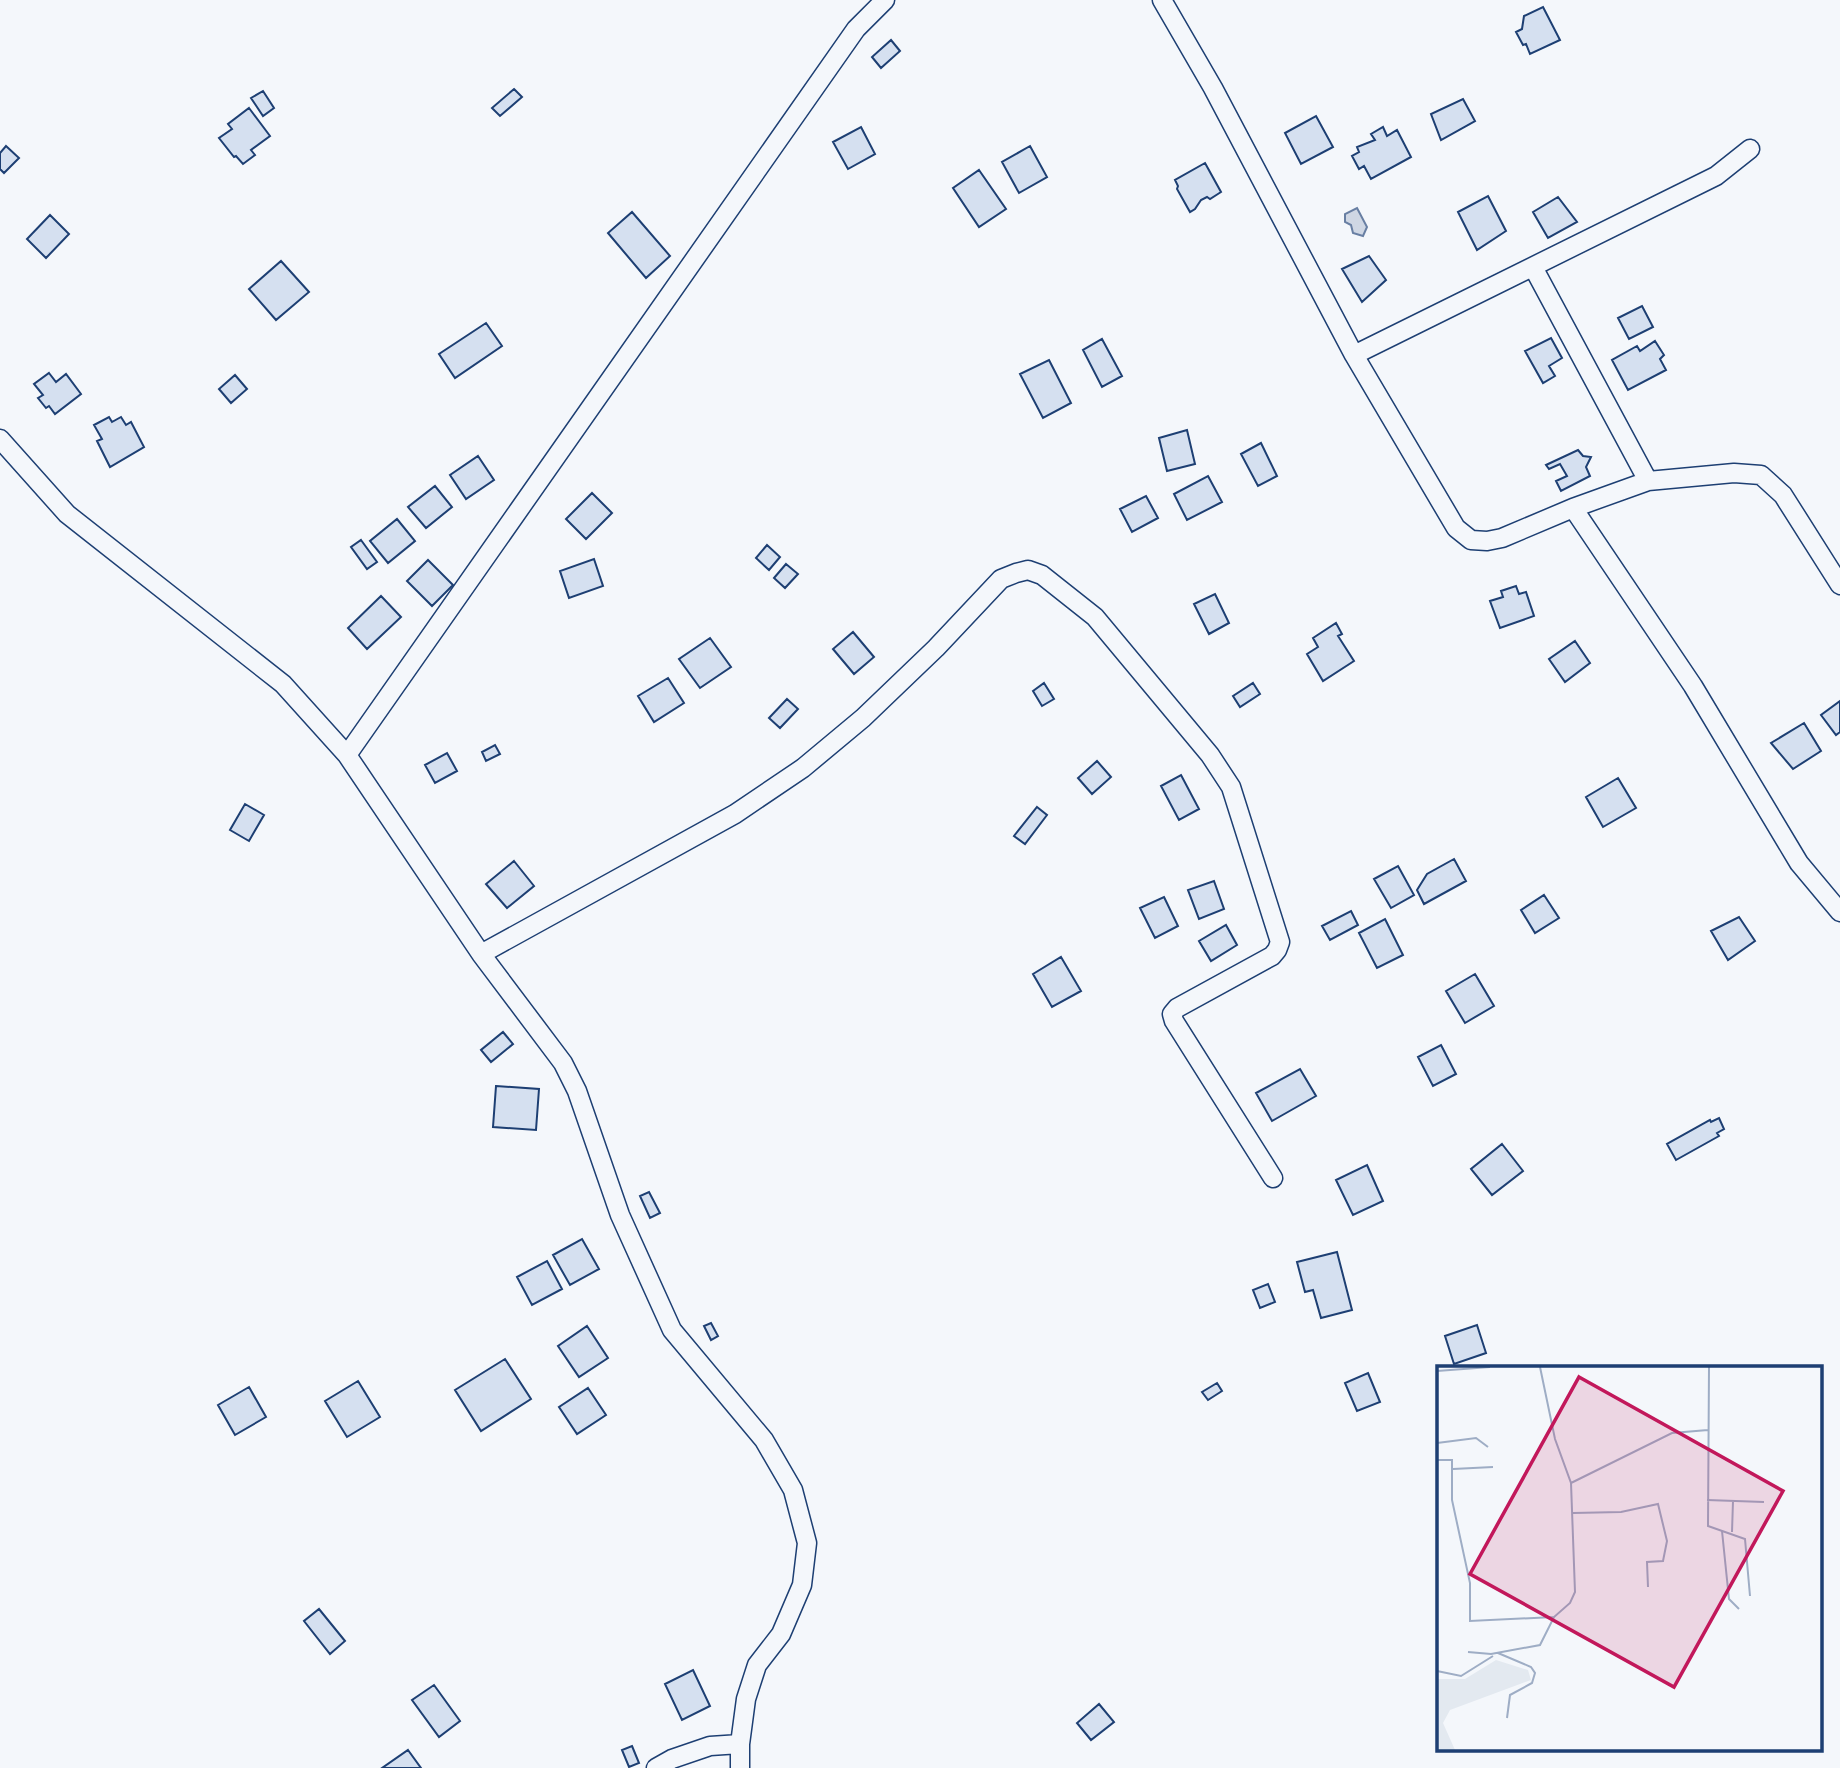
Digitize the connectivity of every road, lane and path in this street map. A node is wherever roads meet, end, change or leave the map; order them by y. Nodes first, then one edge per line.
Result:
1 (885, 0) edge
2 (1162, 0) edge
3 (1750, 149) dead end
4 (1533, 267) junction
5 (1354, 355) junction
6 (0, 439) edge
7 (1648, 481) junction
8 (1573, 508) junction
9 (1840, 585) edge
10 (347, 755) junction
11 (1840, 912) edge
12 (481, 954) junction
13 (1273, 1178) dead end
14 (740, 1744) junction
15 (656, 1768) edge
16 (740, 1768) edge

1 - 10 street
2 - 5 street
3 - 4 street
4 - 5 street
4 - 7 street
5 - 8 street
6 - 10 street
7 - 8 street
7 - 9 street
8 - 11 street
10 - 12 street
12 - 13 street
12 - 14 street
14 - 15 street
14 - 16 street

